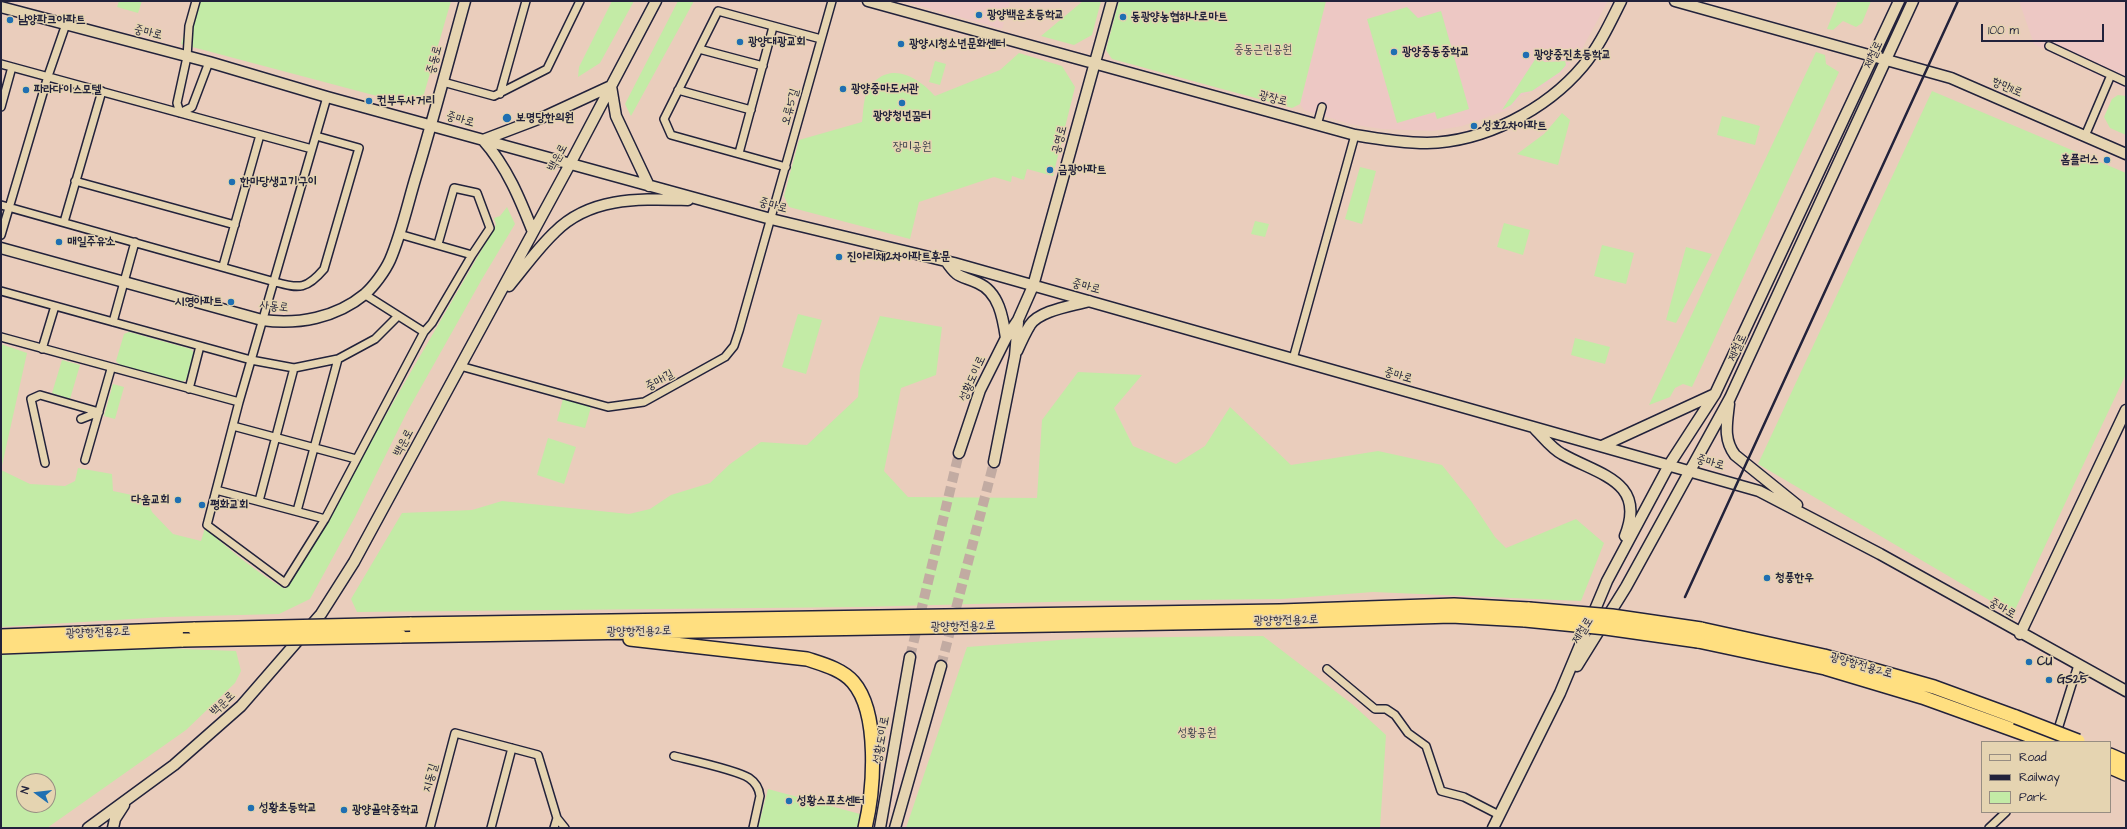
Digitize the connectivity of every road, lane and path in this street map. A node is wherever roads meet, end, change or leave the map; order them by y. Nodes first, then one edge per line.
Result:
1 (196, 1) edge
2 (465, 1) edge
3 (526, 1) edge
4 (580, 1) edge
5 (656, 1) edge
6 (832, 1) edge
7 (868, 1) edge
8 (1112, 1) edge
9 (1621, 1) edge
10 (1675, 1) edge
11 (1899, 1) edge
12 (1913, 3) edge
13 (1, 7) edge
14 (66, 24) junction
15 (773, 26) junction
16 (821, 39) junction
17 (2049, 46) dead end
18 (699, 49) junction
19 (1874, 55) junction
20 (187, 57) junction
21 (1887, 59) junction
22 (209, 62) junction
23 (1, 64) edge
24 (1095, 64) junction
25 (763, 66) junction
26 (12, 67) junction
27 (2111, 75) junction
28 (48, 76) junction
29 (443, 82) junction
30 (2126, 82) edge
31 (611, 86) junction
32 (678, 90) junction
33 (102, 91) junction
34 (500, 94) junction
35 (327, 97) junction
36 (1, 107) edge
37 (1322, 108) dead end
38 (751, 110) junction
39 (180, 113) junction
40 (1317, 125) junction
41 (431, 126) junction
42 (260, 135) junction
43 (1355, 135) junction
44 (316, 136) junction
45 (2085, 136) junction
46 (483, 140) junction
47 (312, 149) junction
48 (739, 153) junction
49 (2126, 154) edge
50 (570, 164) junction
51 (786, 166) junction
52 (75, 181) junction
53 (649, 186) junction
54 (703, 200) junction
55 (1, 205) edge
56 (9, 207) junction
57 (771, 219) junction
58 (64, 222) junction
59 (235, 225) junction
60 (533, 232) junction
61 (399, 234) junction
62 (1, 235) edge
63 (135, 242) junction
64 (438, 244) junction
65 (1, 248) edge
66 (472, 255) junction
67 (946, 261) junction
68 (223, 266) junction
69 (124, 282) junction
70 (275, 282) junction
71 (1033, 286) junction
72 (1, 291) edge
73 (364, 294) junction
74 (496, 301) junction
75 (1089, 301) junction
76 (55, 306) junction
77 (397, 317) junction
78 (262, 320) junction
79 (1018, 320) junction
80 (113, 322) junction
81 (424, 332) junction
82 (1, 337) edge
83 (1006, 338) junction
84 (200, 346) junction
85 (42, 349) junction
86 (1015, 356) junction
87 (338, 359) junction
88 (1293, 359) junction
89 (251, 360) junction
90 (460, 366) junction
91 (294, 368) junction
92 (111, 369) junction
93 (188, 389) junction
94 (1715, 394) junction
95 (1730, 398) junction
96 (239, 402) junction
97 (2126, 410) edge
98 (99, 412) junction
99 (81, 418) dead end
100 (2123, 425) edge
101 (233, 426) junction
102 (1534, 427) junction
103 (276, 437) junction
104 (1602, 446) junction
105 (314, 447) junction
106 (959, 453) tunnel mouth
107 (356, 459) junction
108 (86, 460) dead end
109 (994, 462) tunnel mouth
110 (45, 463) dead end
111 (1669, 466) junction
112 (1690, 471) junction
113 (216, 490) junction
114 (259, 501) junction
115 (297, 511) junction
116 (325, 519) junction
117 (1814, 519) junction
118 (1607, 582) junction
119 (1527, 614) junction
120 (576, 633) junction
121 (2020, 634) junction
122 (1, 636) edge
123 (1, 647) edge
124 (910, 657) tunnel mouth
125 (2078, 665) junction
126 (941, 666) tunnel mouth
127 (1327, 669) dead end
128 (2126, 691) edge
129 (1560, 693) junction
130 (2014, 723) junction
131 (2046, 741) edge
132 (2054, 741) edge
133 (2076, 741) edge
134 (512, 748) junction
135 (2111, 755) edge
136 (674, 756) dead end
137 (2126, 762) edge
138 (2111, 767) edge
139 (2126, 774) edge
140 (129, 798) junction
141 (2005, 813) edge
142 (1499, 815) junction
143 (557, 818) junction
144 (88, 828) edge
145 (113, 828) edge
146 (430, 828) edge
147 (491, 828) edge
148 (554, 828) edge
149 (565, 828) edge
150 (752, 828) edge
151 (865, 828) edge
152 (880, 828) edge
153 (895, 828) edge
154 (1493, 828) edge
155 (1989, 828) edge

1 - 20 street
2 - 29 main road, 중동로
3 - 34 street
4 - 34 street
5 - 31 main road, 백운로
6 - 16 street, 오류5길
7 - 24 main road, 광장로
8 - 24 main road, 공영로
9 - 43 main road, 광장로
10 - 19 main road, 항만11로
11 - 19 main road, 제철로
12 - 21 main road, 제철로
13 - 14 main road, 중마로
14 - 20 main road, 중마로
14 - 28 street
15 - 16 street
15 - 18 street
15 - 25 street
16 - 51 street, 오류5길
17 - 27 street
18 - 25 street
18 - 32 street
19 - 21 main road, 항만11로
19 - 94 main road, 제철로
20 - 22 main road, 중마로
20 - 39 street
21 - 45 main road, 항만11로
21 - 95 main road, 제철로
22 - 35 main road, 중마로
22 - 39 street
23 - 26 street
24 - 40 main road, 광장로
24 - 71 main road, 공영로
25 - 38 street
26 - 28 street
26 - 36 street
27 - 30 street
27 - 45 street
28 - 33 street
28 - 56 street
29 - 34 street
29 - 41 main road, 중동로
31 - 46 main road
31 - 50 main road, 백운로
31 - 53 main road
32 - 38 street
32 - 48 street
33 - 39 street
33 - 52 street
35 - 41 main road, 중마로
35 - 44 street
37 - 40 street
38 - 48 street
39 - 42 street
40 - 43 main road, 광장로
41 - 46 main road, 중마로
41 - 61 main road, 사동로
42 - 47 street
42 - 59 street
43 - 88 street
44 - 47 street
44 - 70 street
45 - 49 main road, 항만11로
46 - 50 main road, 중마로
46 - 60 main road
47 - 70 street
48 - 51 street
50 - 53 main road, 중마로
50 - 60 main road, 백운로
51 - 57 street, 오류5길
52 - 58 street
52 - 59 street
53 - 54 main road, 중마로
54 - 57 main road, 중마로
54 - 74 main road
55 - 56 street
56 - 58 street
56 - 62 street
57 - 67 main road, 중마로
57 - 90 street, 중마1길
58 - 63 street
59 - 68 street
60 - 74 main road, 백운로
61 - 64 street
61 - 73 main road, 사동로
63 - 68 street
63 - 69 street
64 - 66 street
64 - 66 street
65 - 69 main road, 사동로
66 - 81 street
67 - 71 main road, 중마로
67 - 83 main road
68 - 70 street
69 - 78 main road, 사동로
69 - 80 street
70 - 78 street
71 - 75 main road, 중마로
71 - 79 main road, 성황도이로
72 - 76 street
73 - 77 street
73 - 78 main road, 사동로
74 - 90 main road, 백운로
75 - 86 main road
75 - 88 main road, 중마로
76 - 80 street
76 - 85 street
77 - 81 street
77 - 87 street
78 - 89 street
79 - 83 main road, 성황도이로
79 - 86 main road, 성황도이로
80 - 84 street
81 - 107 street
82 - 85 street
83 - 106 main road, 성황도이로
84 - 89 street
84 - 93 street
85 - 92 street
86 - 109 main road, 성황도이로
87 - 91 street
87 - 105 street
88 - 102 main road, 중마로
89 - 91 street
89 - 96 street
90 - 140 main road, 백운로
91 - 103 street
92 - 93 street
92 - 98 street
93 - 96 street
94 - 104 main road
94 - 111 main road, 제철로
95 - 112 main road, 제철로
95 - 117 main road
96 - 101 street
97 - 100 main road
98 - 99 street
98 - 108 street
98 - 110 street
100 - 121 main road
101 - 103 street
101 - 113 street
102 - 104 main road, 중마로
102 - 118 main road
103 - 105 street
103 - 114 street
104 - 111 main road, 중마로
105 - 107 street
105 - 115 street
107 - 116 street
111 - 112 main road, 중마로
111 - 118 main road, 제철로
112 - 117 main road, 중마로
112 - 129 main road, 제철로
113 - 114 street
113 - 116 street
114 - 115 street
115 - 116 street
117 - 121 main road, 중마로
118 - 129 main road, 제철로
119 - 120 highway, 광양항전용2로
119 - 122 highway, 광양항전용2로, bridge
119 - 130 highway, 광양항전용2로, bridge
120 - 123 highway, 광양항전용2로, bridge
120 - 151 highway
121 - 125 main road, 중마로
124 - 152 main road, 성황도이로
125 - 128 main road, 중마로
125 - 132 street
126 - 153 main road
127 - 142 street
129 - 142 main road, 제철로
130 - 131 highway
130 - 133 highway, bridge
134 - 143 street
134 - 146 street, 지동길
134 - 147 street
135 - 137 highway
136 - 150 street
138 - 139 highway
140 - 144 main road, 백운로
140 - 145 main road
141 - 155 street
142 - 154 main road, 제철로
143 - 148 street
143 - 149 street

